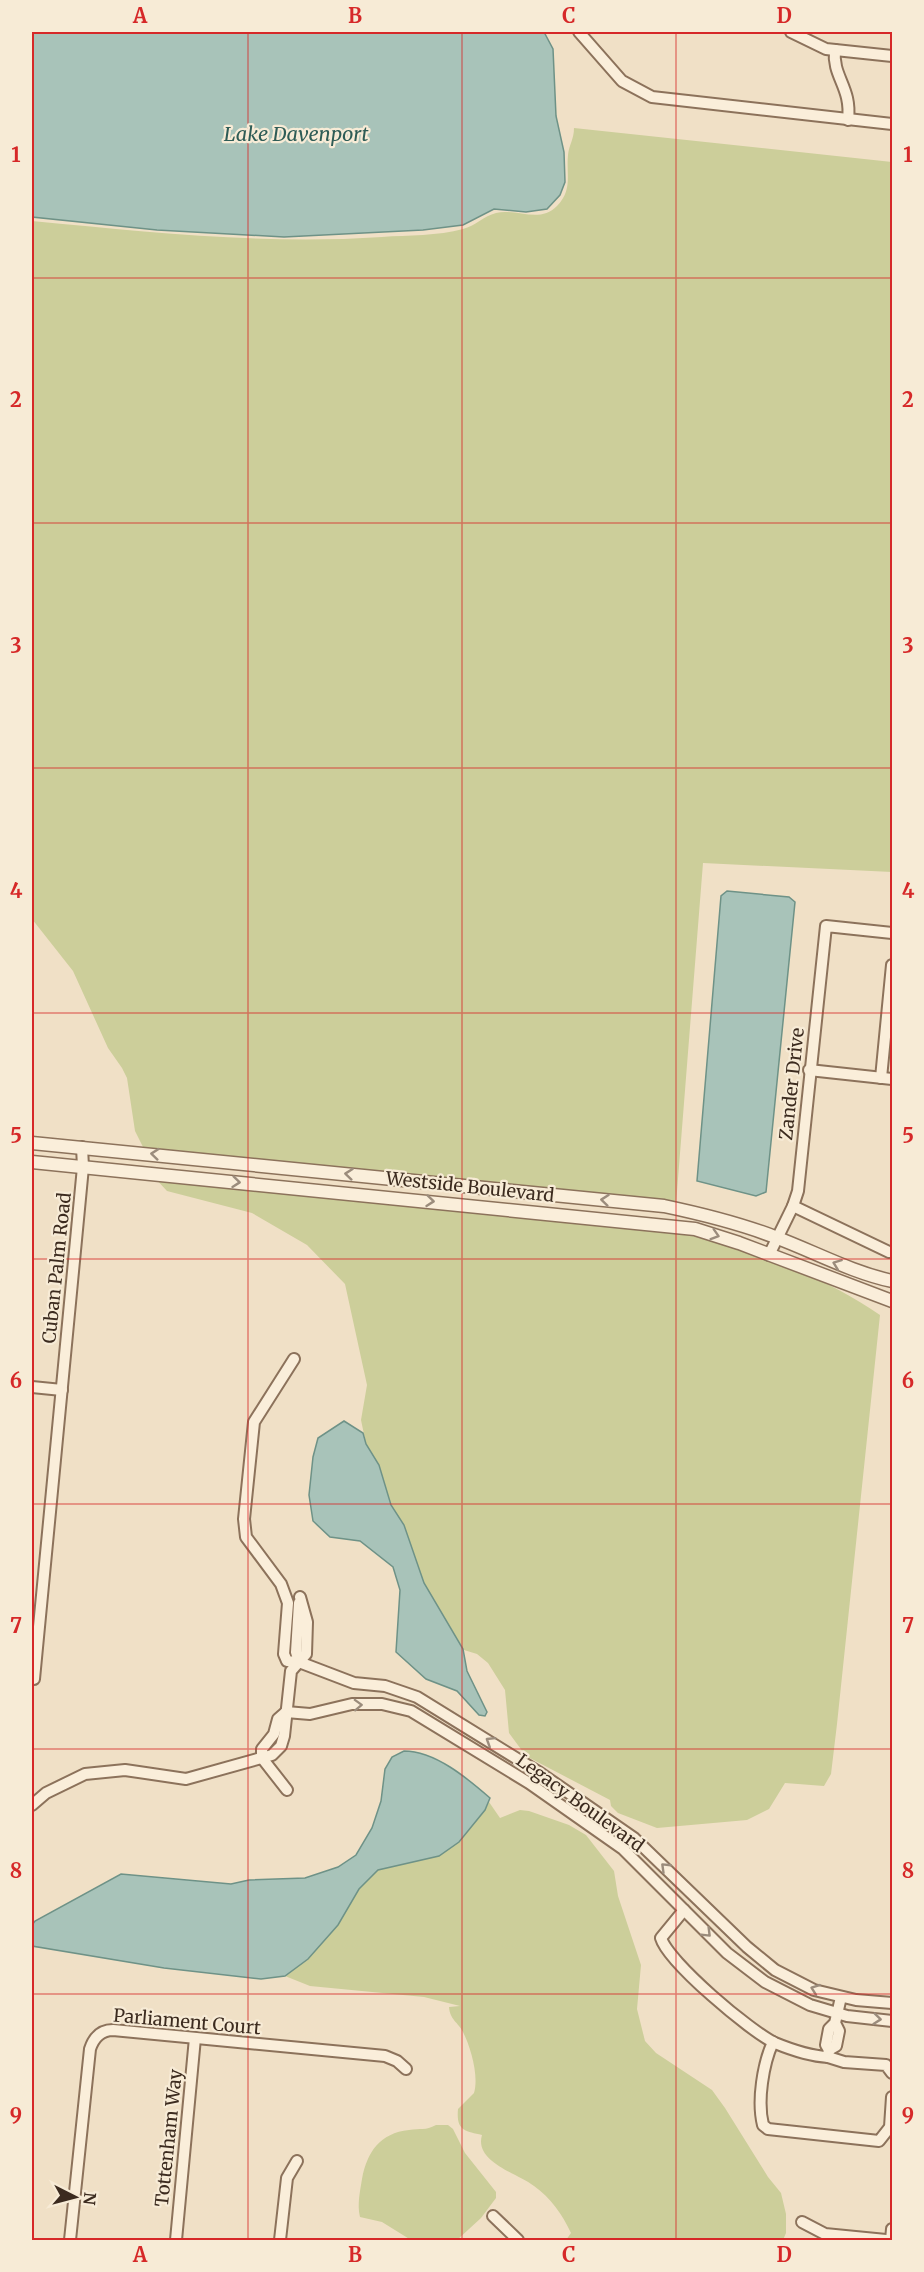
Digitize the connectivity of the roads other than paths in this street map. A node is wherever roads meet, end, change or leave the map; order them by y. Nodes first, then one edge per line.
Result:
1 (579, 32) edge
2 (790, 32) edge
3 (834, 50) junction
4 (892, 56) edge
5 (848, 120) junction
6 (892, 124) edge
7 (892, 933) edge
8 (892, 965) edge
9 (809, 1070) junction
10 (881, 1078) junction
11 (892, 1079) edge
12 (32, 1143) edge
13 (82, 1147) junction
14 (32, 1162) edge
15 (83, 1167) junction
16 (793, 1206) junction
17 (777, 1238) junction
18 (889, 1252) dead end
19 (769, 1255) junction
20 (892, 1281) edge
21 (892, 1301) edge
22 (294, 1359) dead end
23 (32, 1387) edge
24 (62, 1390) junction
25 (288, 1603) junction
26 (35, 1644) edge
27 (299, 1662) junction
28 (34, 1679) dead end
29 (286, 1712) junction
30 (262, 1758) junction
31 (287, 1790) dead end
32 (32, 1805) edge
33 (684, 1910) junction
34 (841, 1997) junction
35 (892, 2003) edge
36 (836, 2018) junction
37 (892, 2021) edge
38 (195, 2038) junction
39 (773, 2042) junction
40 (829, 2053) junction
41 (406, 2069) dead end
42 (892, 2073) edge
43 (892, 2097) edge
44 (297, 2161) dead end
45 (493, 2216) dead end
46 (802, 2222) dead end
47 (892, 2229) edge
48 (70, 2241) edge
49 (176, 2241) edge
50 (280, 2241) edge
51 (518, 2241) edge
52 (886, 2241) edge
53 (891, 2241) edge

1 - 5 street
2 - 3 street
3 - 4 street
3 - 5 street
5 - 6 street
7 - 9 street, Zander Drive
8 - 10 street
9 - 10 street
9 - 16 street, Zander Drive
10 - 11 street
12 - 13 street, Westside Boulevard
13 - 15 street, Cuban Palm Road
17 -> 13 street, Westside Boulevard
14 - 15 street, Westside Boulevard
15 -> 19 street, Westside Boulevard
15 - 24 street, Cuban Palm Road
16 - 17 street, Zander Drive
16 - 18 street
17 - 19 street, Zander Drive
20 -> 17 street, Westside Boulevard
19 - 21 street, Westside Boulevard
22 - 25 street
23 - 24 street
24 - 26 street, Cuban Palm Road
25 - 27 street, Legacy Boulevard
25 - 27 street
26 - 28 street, Cuban Palm Road
27 - 29 street
34 -> 27 street, Legacy Boulevard
29 - 30 street
29 -> 33 street, Legacy Boulevard
30 - 31 street
30 - 32 street
33 -> 36 street, Legacy Boulevard
33 - 39 street
34 - 35 street, Legacy Boulevard
34 - 36 street
36 -> 37 street, Legacy Boulevard
36 - 40 street
38 - 41 street, Parliament Court
38 - 48 street, Parliament Court
38 - 49 street, Tottenham Way
39 - 40 street
39 - 43 street
40 - 42 street
44 - 50 street
45 - 51 street
46 - 52 street
47 - 53 street

